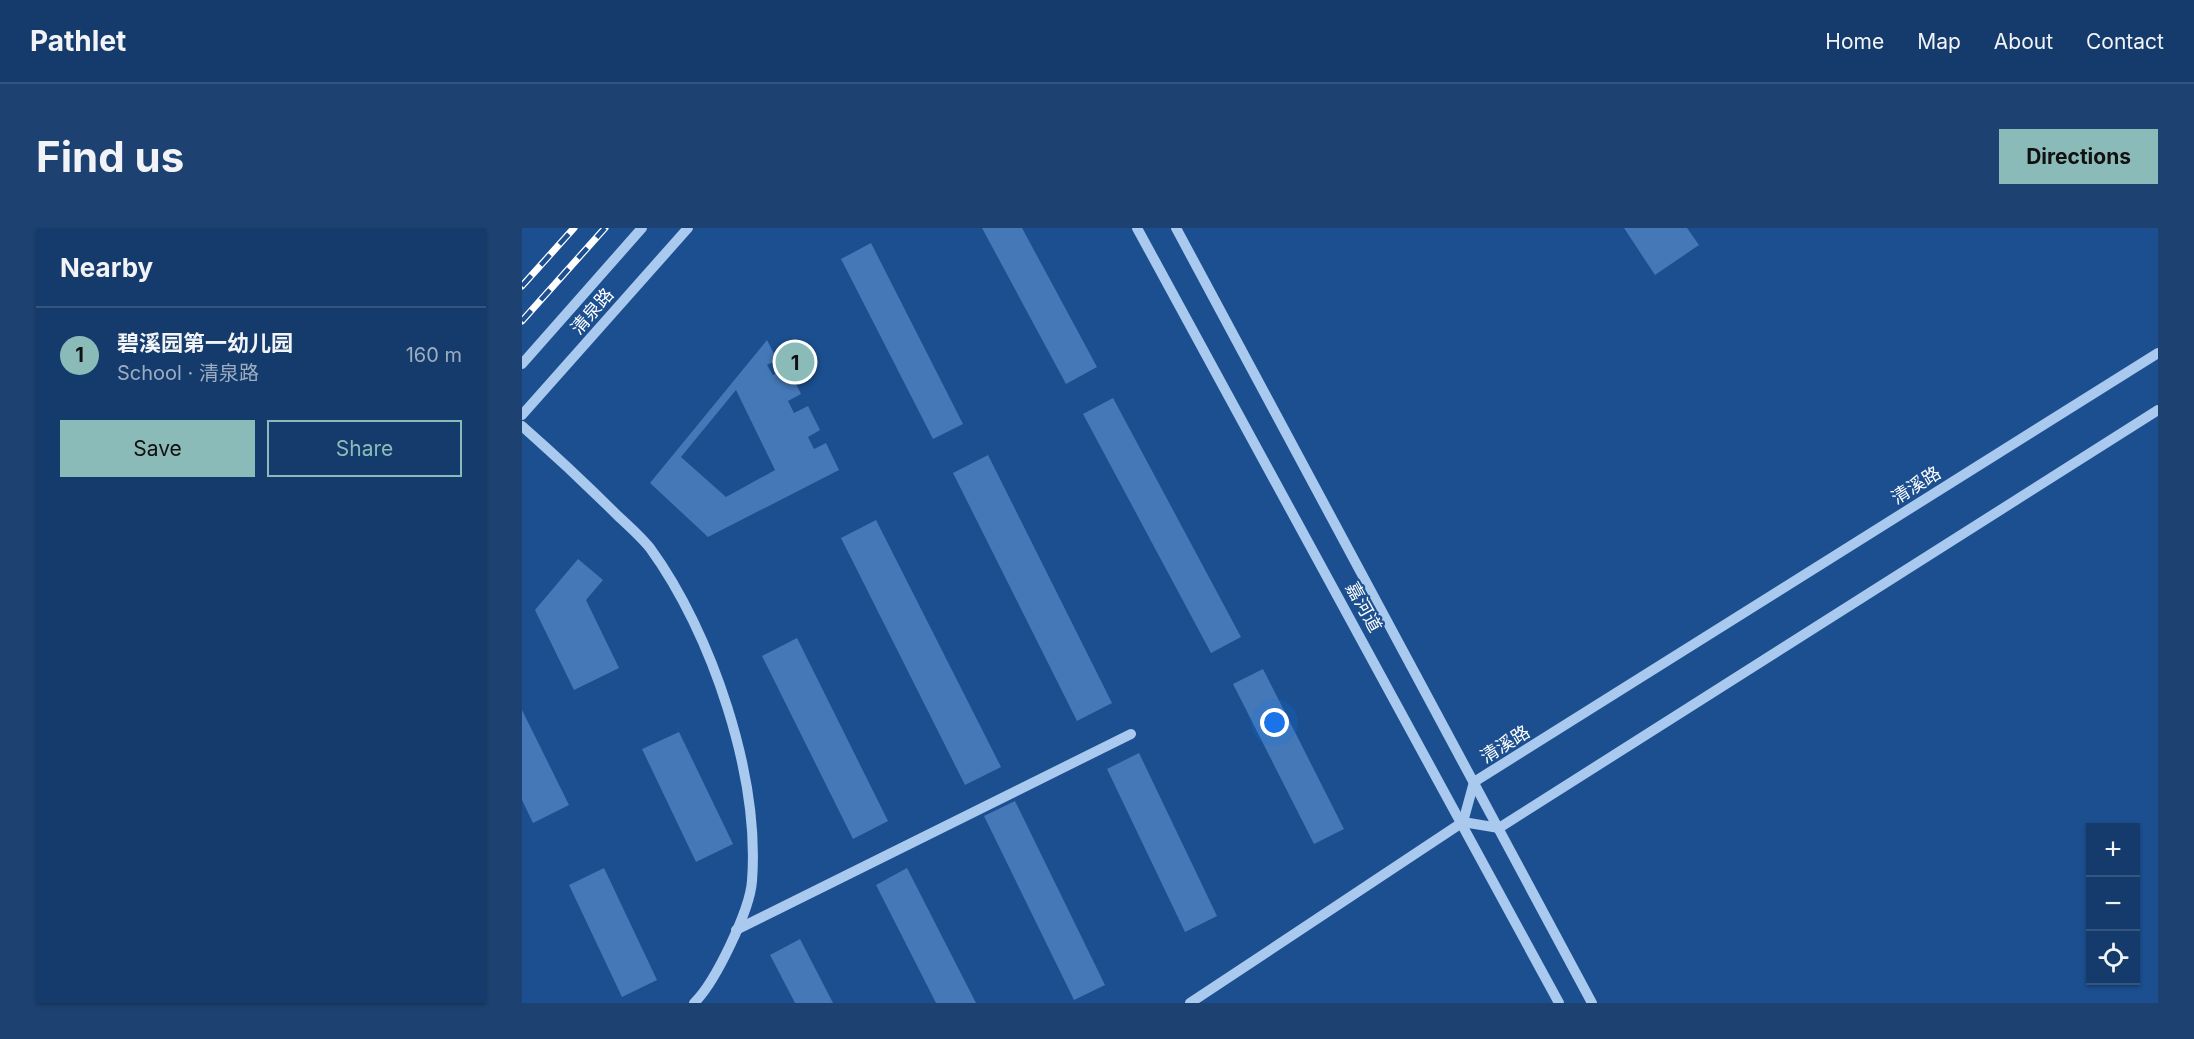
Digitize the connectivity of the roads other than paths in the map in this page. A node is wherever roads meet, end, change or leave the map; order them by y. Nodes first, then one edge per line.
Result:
1 (642, 228) edge
2 (687, 228) edge
3 (1137, 228) edge
4 (1176, 228) edge
5 (2158, 353) edge
6 (522, 364) edge
7 (2158, 410) edge
8 (522, 415) edge
9 (522, 426) edge
10 (1131, 734) dead end
11 (1474, 782) junction
12 (1462, 822) junction
13 (1498, 828) junction
14 (736, 930) junction
15 (694, 1003) edge
16 (1190, 1003) edge
17 (1559, 1003) edge
18 (1592, 1003) edge

1 - 6 street, 清泉路
2 - 8 street, 清泉路
3 - 12 street, 嘉河道
4 - 11 street, 嘉河道
5 - 11 street, 清溪路
7 - 13 street
9 - 14 street
10 - 14 street
11 - 12 street, 清溪路
11 - 13 street, 嘉河道
12 - 13 street
12 - 16 street
12 - 17 street, 嘉河道
13 - 18 street, 嘉河道
14 - 15 street

